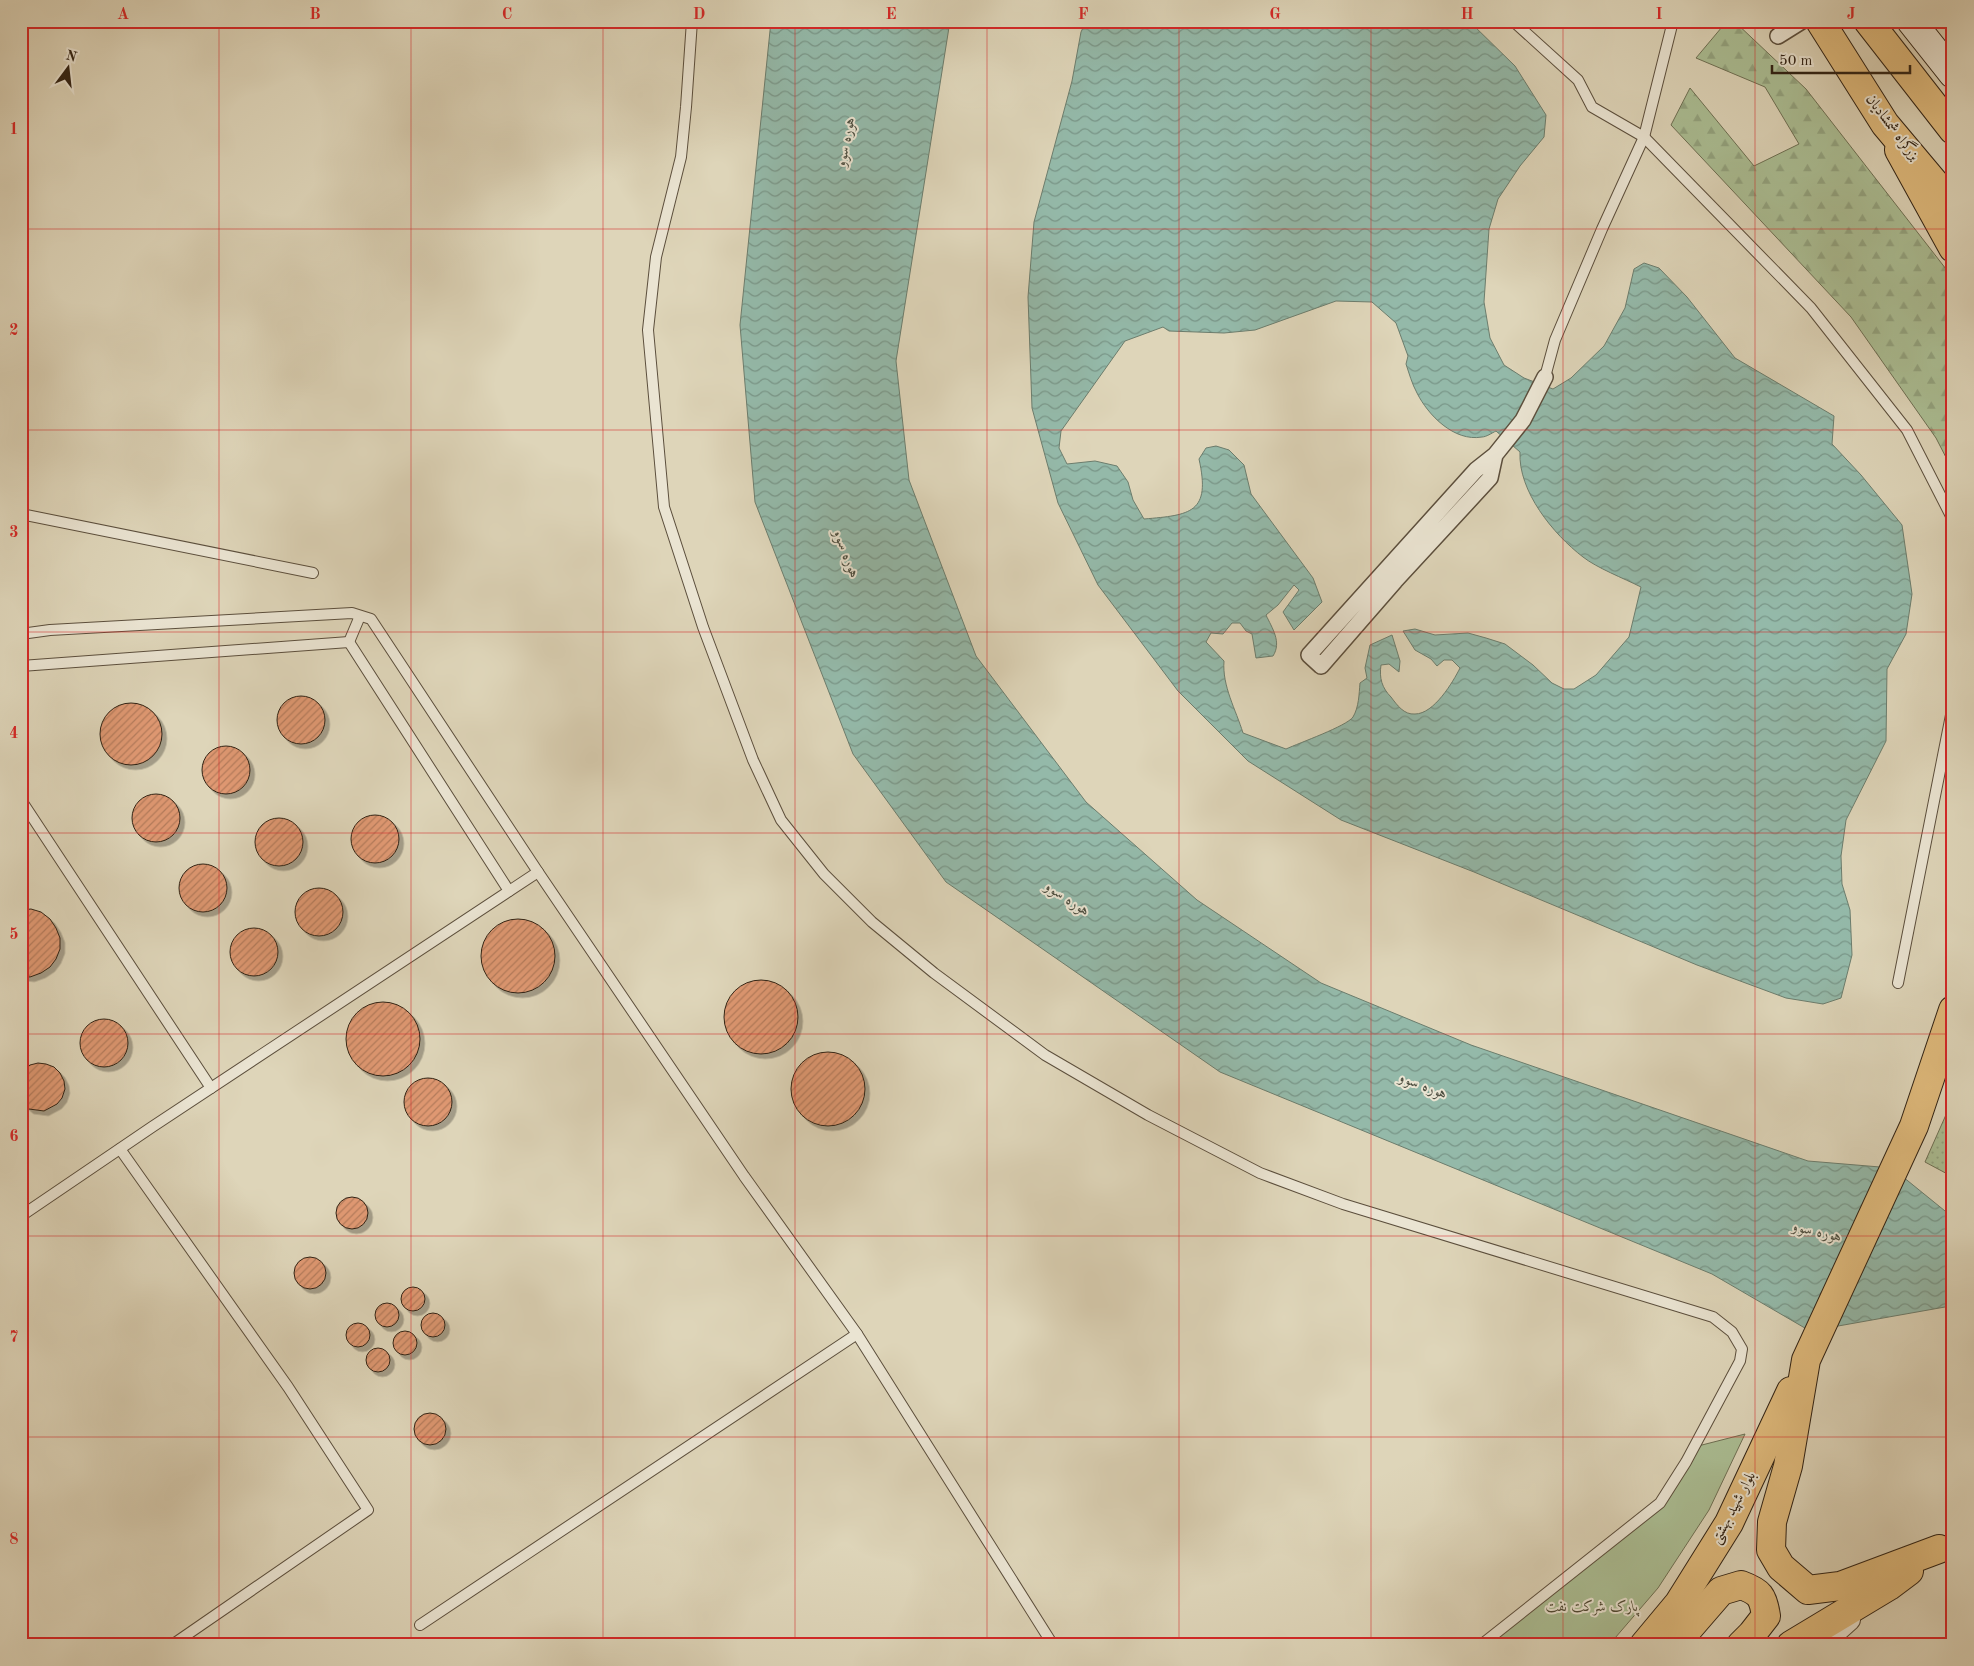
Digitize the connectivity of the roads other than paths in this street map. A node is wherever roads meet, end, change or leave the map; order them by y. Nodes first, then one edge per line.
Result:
1 (692, 21) edge
2 (1513, 21) edge
3 (1673, 21) edge
4 (1802, 21) edge
5 (1820, 21) edge
6 (1868, 21) edge
7 (1911, 21) edge
8 (1778, 36) dead end
9 (1953, 74) edge
10 (1950, 121) edge
11 (1885, 124) junction
12 (1644, 137) junction
13 (1953, 205) edge
14 (1953, 248) edge
15 (1545, 377) joint
16 (1495, 455) junction
17 (21, 514) edge
18 (1953, 520) edge
19 (313, 573) dead end
20 (360, 616) junction
21 (21, 634) edge
22 (348, 642) junction
23 (21, 666) edge
24 (1953, 706) edge
25 (21, 800) edge
26 (538, 872) junction
27 (509, 891) junction
28 (1898, 983) dead end
29 (1953, 1010) edge
30 (1953, 1063) edge
31 (211, 1088) junction
32 (1914, 1126) junction
33 (120, 1149) junction
34 (21, 1216) edge
35 (857, 1334) junction
36 (1806, 1360) junction
37 (1946, 1544) edge
38 (1889, 1586) junction
39 (420, 1625) dead end
40 (172, 1645) edge
41 (1053, 1645) edge
42 (1481, 1645) edge
43 (1644, 1645) edge
44 (1671, 1645) edge
45 (1741, 1645) edge
46 (1791, 1645) edge
47 (1822, 1645) edge

1 - 42 lane
2 - 12 lane
3 - 12 lane
4 - 8 street
5 - 11 main road, بزرگراه شمشادیان
6 - 10 main road
7 - 9 main road
11 - 13 main road, بزرگراه شمشادیان
11 - 14 main road
12 - 15 lane
12 - 18 lane
15 - 16 street
16 - 16 street
17 - 19 lane
20 - 21 lane
20 - 22 lane
20 - 26 lane
22 - 23 lane
22 - 27 lane
24 - 28 lane
25 - 31 lane
26 - 27 lane
26 - 35 lane
27 - 31 lane
29 - 32 main road
30 - 32 main road
31 - 33 lane
32 - 36 main road
33 - 34 lane
33 - 40 lane
35 - 39 lane
35 - 41 lane
36 - 37 main road
36 - 43 main road, بلوار شهید بهشتی
37 - 38 main road
38 - 46 main road
38 - 47 street
44 - 45 main road

